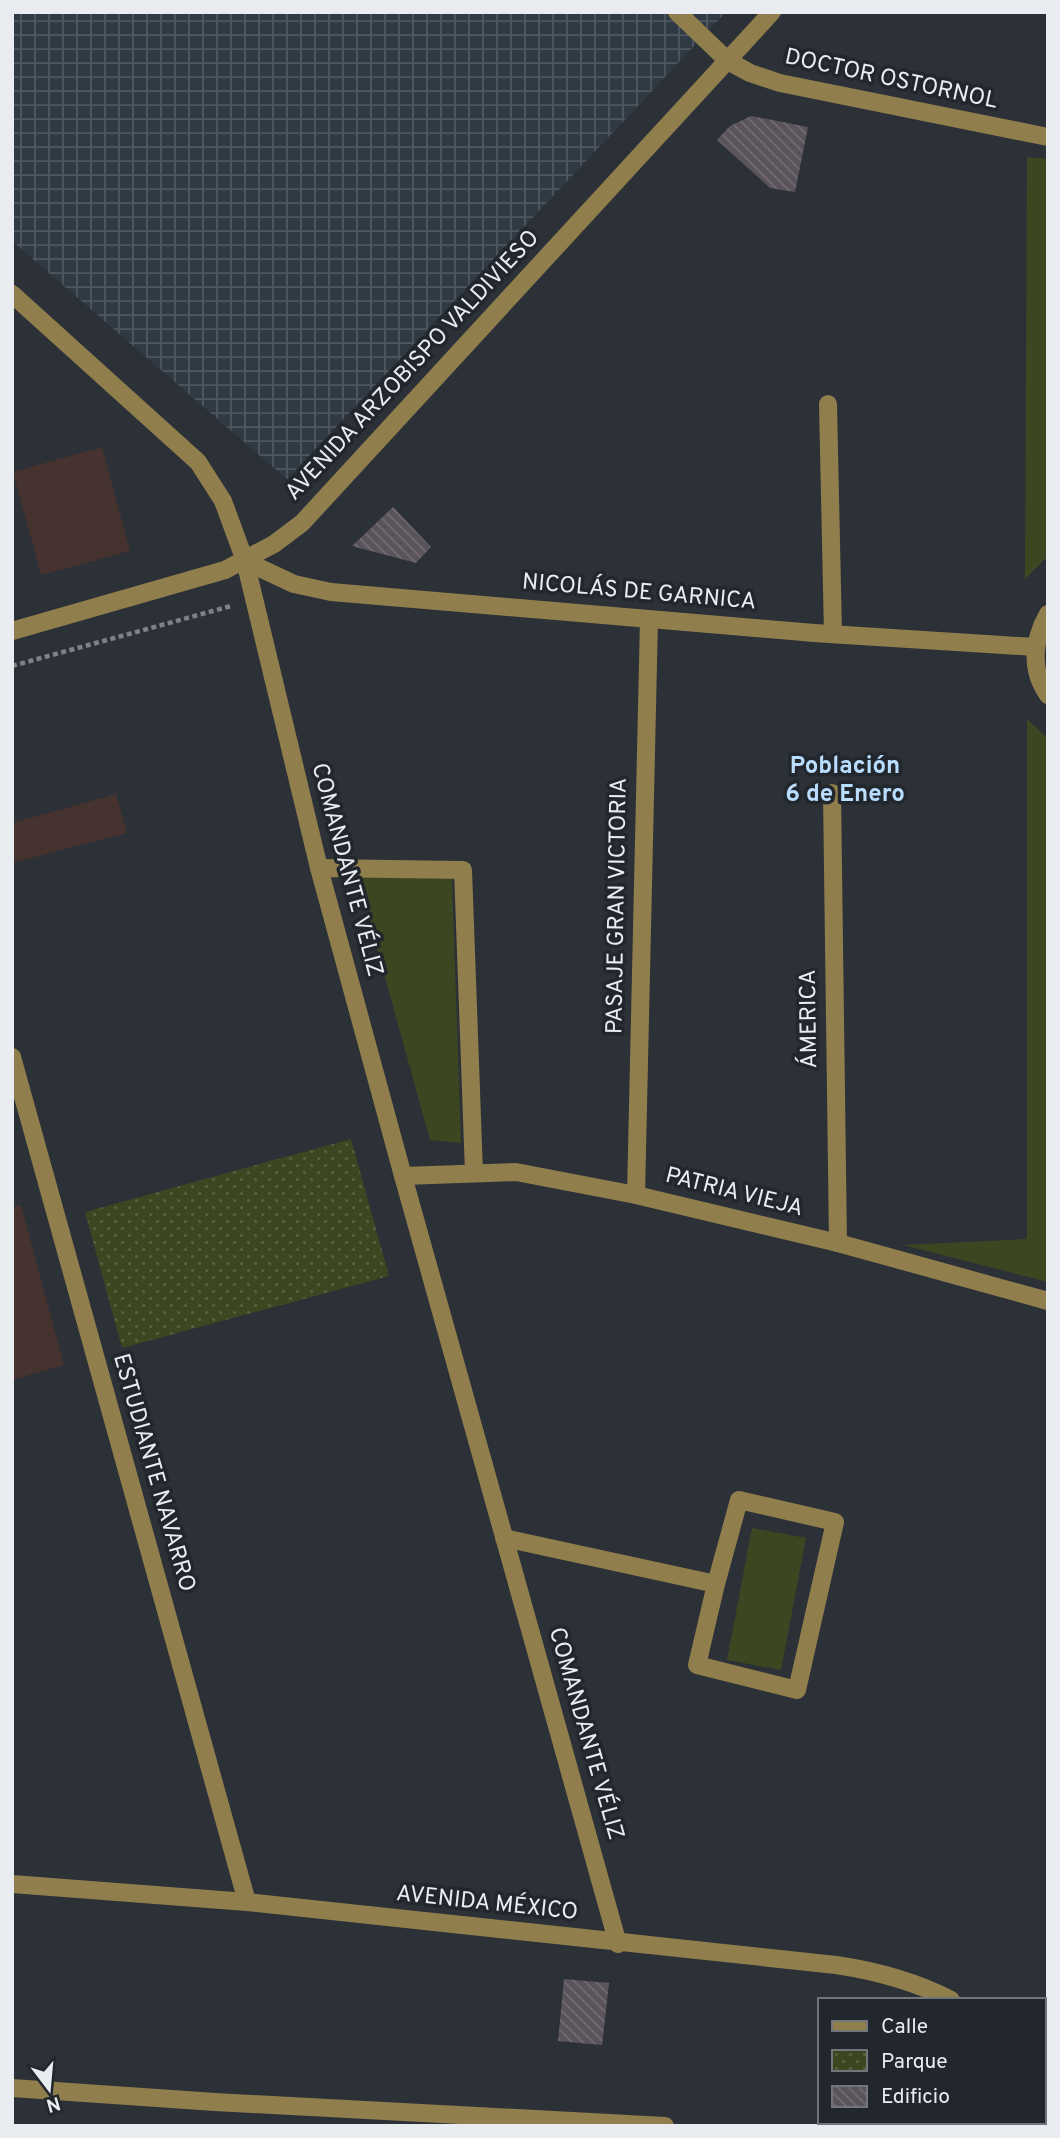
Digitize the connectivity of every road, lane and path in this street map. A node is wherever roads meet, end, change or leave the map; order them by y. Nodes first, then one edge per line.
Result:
1 (677, 12) edge
2 (772, 12) edge
3 (728, 61) junction
4 (1048, 137) edge
5 (12, 294) edge
6 (828, 404) dead end
7 (244, 561) junction
8 (253, 600) junction
9 (1048, 614) edge
10 (649, 619) junction
11 (12, 631) edge
12 (833, 634) junction
13 (1035, 647) junction
14 (12, 666) edge
15 (1048, 695) edge
16 (832, 793) dead end
17 (319, 868) junction
18 (12, 1057) edge
19 (474, 1173) junction
20 (403, 1176) junction
21 (636, 1195) junction
22 (838, 1243) junction
23 (1048, 1301) edge
24 (504, 1538) junction
25 (716, 1584) junction
26 (12, 1884) edge
27 (247, 1902) junction
28 (618, 1944) junction
29 (947, 1998) edge
30 (12, 2088) edge
31 (467, 2114) junction
32 (443, 2126) edge
33 (665, 2126) edge

1 - 3 street, DOCTOR OSTORNOL
2 - 3 street, AVENIDA ARZOBISPO VALDIVIESO
3 - 4 street, DOCTOR OSTORNOL
3 - 7 street, AVENIDA ARZOBISPO VALDIVIESO
5 - 7 street, COMANDANTE VÉLIZ
6 - 12 street
7 - 8 street, COMANDANTE VÉLIZ
7 - 10 street, NICOLÁS DE GARNICA
7 - 11 street, AVENIDA ARZOBISPO VALDIVIESO
8 - 14 path
8 - 17 street, COMANDANTE VÉLIZ
9 - 13 street
10 - 12 street, NICOLÁS DE GARNICA
10 - 21 street, PASAJE GRAN VICTORIA
12 - 13 street, NICOLÁS DE GARNICA
13 - 15 street
16 - 22 street, ÁMERICA
17 - 19 street
17 - 20 street, COMANDANTE VÉLIZ
18 - 27 street, ESTUDIANTE NAVARRO
19 - 20 street, PATRIA VIEJA
19 - 21 street, PATRIA VIEJA
20 - 24 street, COMANDANTE VÉLIZ
21 - 22 street, PATRIA VIEJA
22 - 23 street, PATRIA VIEJA
24 - 25 street
24 - 28 street, COMANDANTE VÉLIZ
25 - 25 street
26 - 27 street, AVENIDA MÉXICO
27 - 28 street, AVENIDA MÉXICO
28 - 29 street, AVENIDA MÉXICO
30 - 31 street
31 - 32 street
31 - 33 street

